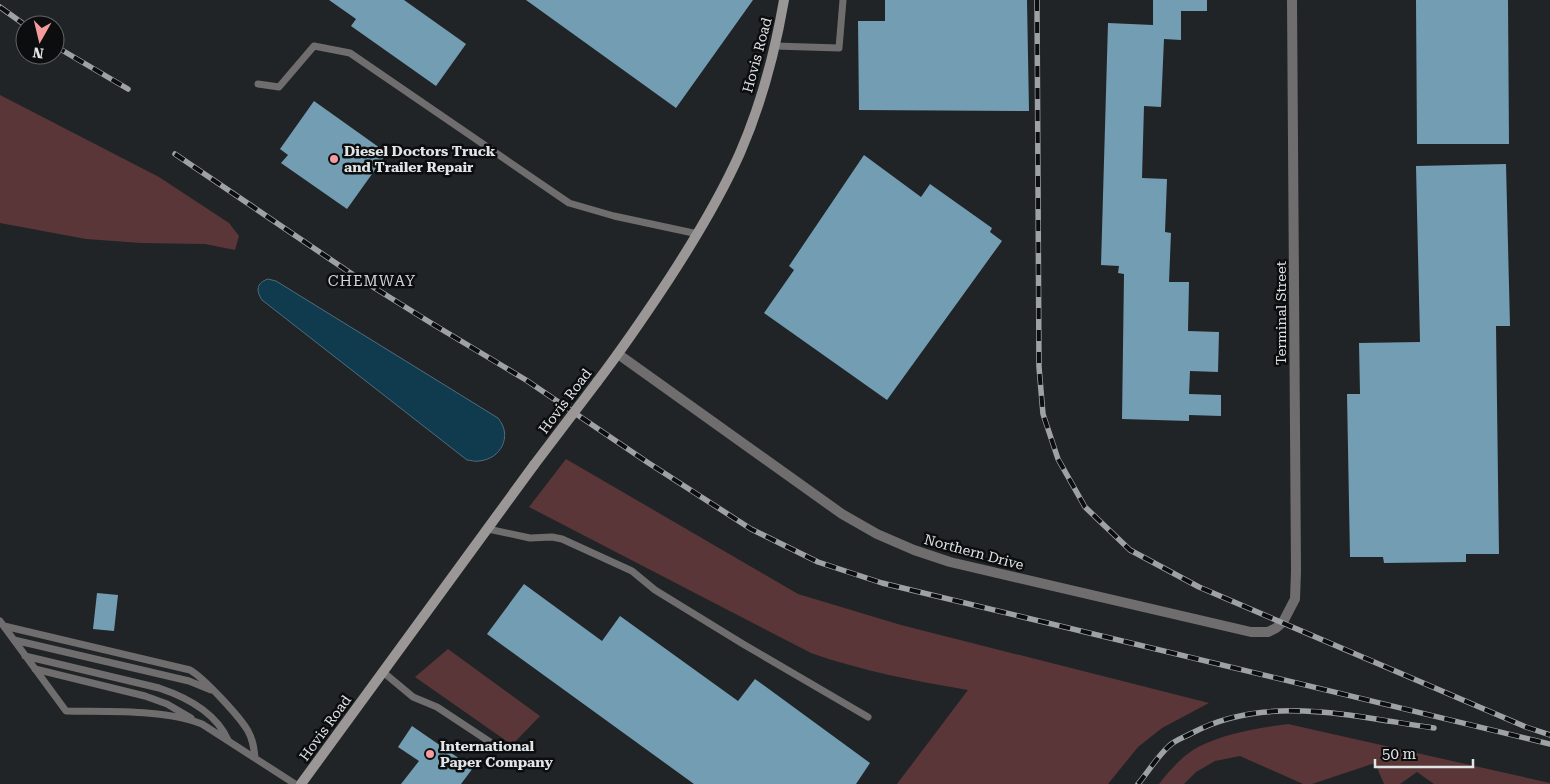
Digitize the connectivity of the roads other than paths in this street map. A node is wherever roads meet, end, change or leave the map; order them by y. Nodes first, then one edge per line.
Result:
1 (784, 0) edge
2 (843, 0) edge
3 (1292, 0) edge
4 (775, 46) junction
5 (258, 84) dead end
6 (698, 234) junction
7 (618, 354) junction
8 (488, 528) junction
9 (1283, 622) joint
10 (2, 623) edge
11 (14, 640) junction
12 (25, 656) junction
13 (35, 669) junction
14 (383, 672) junction
15 (215, 693) junction
16 (868, 717) dead end
17 (194, 720) junction
18 (228, 740) junction
19 (493, 744) dead end
20 (255, 758) junction
21 (295, 784) edge
22 (301, 784) edge

1 - 4 street, Hovis Road
2 - 4 lane
3 - 9 street, Terminal Street
4 - 6 street, Hovis Road
5 - 6 lane
6 - 7 street, Hovis Road
7 - 8 street, Hovis Road, bridge
7 - 9 street, Northern Drive
8 - 14 street, Hovis Road
8 - 16 lane
10 - 11 lane
10 - 15 lane
11 - 12 lane
11 - 15 lane
12 - 13 lane
12 - 18 lane
13 - 17 lane
13 - 17 lane
14 - 19 lane
14 - 22 street, Hovis Road
15 - 20 lane
17 - 18 lane
18 - 20 lane
20 - 21 lane

